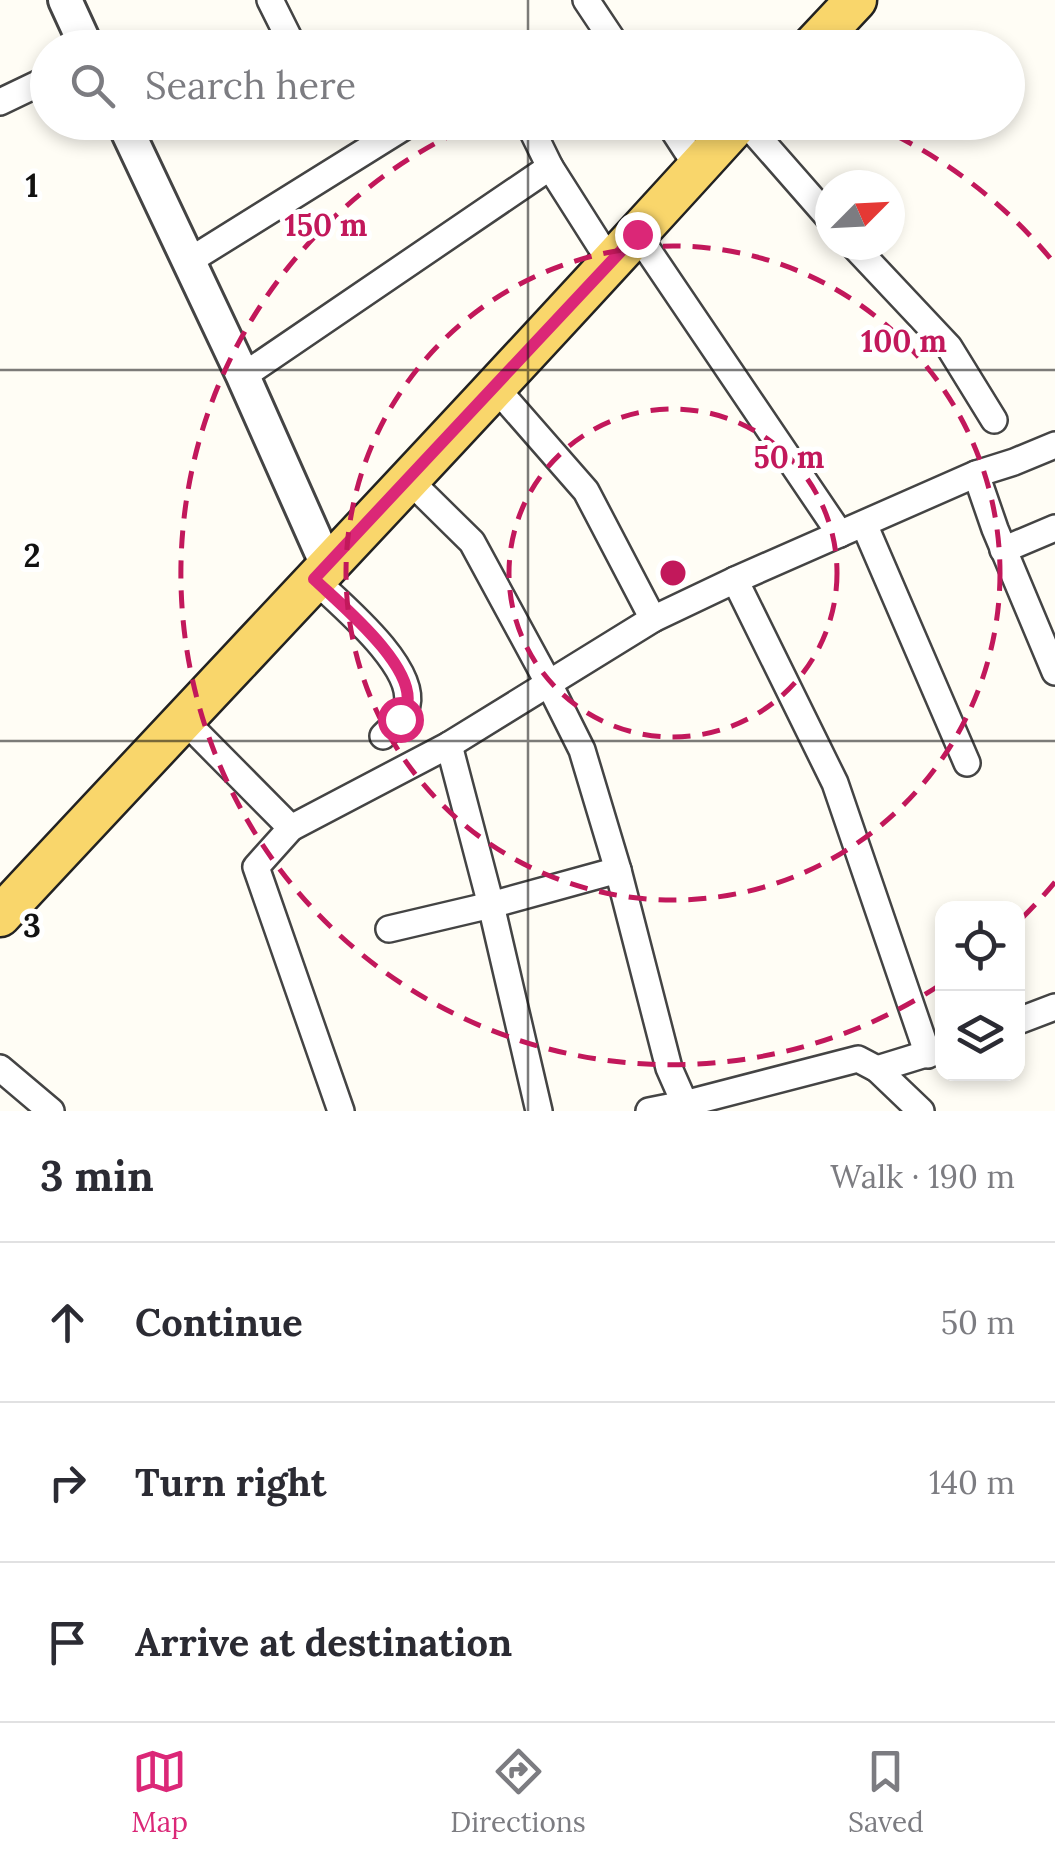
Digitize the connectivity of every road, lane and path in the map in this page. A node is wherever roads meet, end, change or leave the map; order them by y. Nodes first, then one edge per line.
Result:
1 (65, 0) edge
2 (270, 0) edge
3 (586, 0) edge
4 (856, 0) edge
5 (79, 30) edge
6 (285, 30) edge
7 (606, 30) edge
8 (828, 30) edge
9 (30, 87) edge
10 (0, 102) edge
11 (131, 140) edge
12 (383, 140) edge
13 (537, 140) edge
14 (680, 140) edge
15 (725, 140) edge
16 (758, 140) edge
17 (550, 167) junction
18 (698, 168) junction
19 (815, 202) edge
20 (624, 249) junction
21 (867, 260) edge
22 (188, 261) junction
23 (243, 376) junction
24 (495, 387) junction
25 (994, 420) dead end
26 (1055, 445) edge
27 (976, 474) junction
28 (409, 480) junction
29 (1055, 528) edge
30 (852, 529) junction
31 (1004, 550) junction
32 (320, 572) junction
33 (735, 580) junction
34 (653, 619) junction
35 (1055, 672) edge
36 (549, 684) junction
37 (183, 719) junction
38 (383, 736) dead end
39 (450, 744) junction
40 (967, 763) dead end
41 (291, 828) junction
42 (618, 870) junction
43 (491, 905) junction
44 (0, 916) edge
45 (389, 929) dead end
46 (1055, 1007) edge
47 (1025, 1018) edge
48 (935, 1052) edge
49 (0, 1068) edge
50 (876, 1069) junction
51 (686, 1108) edge
52 (51, 1111) edge
53 (340, 1111) edge
54 (538, 1111) edge
55 (648, 1111) edge
56 (921, 1111) edge

1 - 5 street
2 - 6 street
3 - 7 street
4 - 8 main road
9 - 10 street
11 - 22 street
12 - 22 street
13 - 17 street
14 - 18 street
15 - 18 main road
16 - 19 street
17 - 20 street
17 - 23 street
18 - 20 main road
20 - 24 main road
20 - 30 street
21 - 25 street
22 - 23 street
23 - 32 street
24 - 28 main road
24 - 34 street
26 - 27 street
27 - 30 street
27 - 31 street
28 - 32 main road
28 - 36 street
29 - 31 street
30 - 33 street
30 - 40 street
31 - 35 street
32 - 37 main road
32 - 38 street
33 - 34 street
33 - 48 street
34 - 36 street
36 - 39 street
36 - 42 street
37 - 41 street
37 - 44 main road
39 - 41 street
39 - 43 street
41 - 53 street
42 - 43 street
42 - 51 street
43 - 45 street
43 - 54 street
46 - 47 street
48 - 50 street
49 - 52 street
50 - 51 street
50 - 56 street
51 - 55 street

